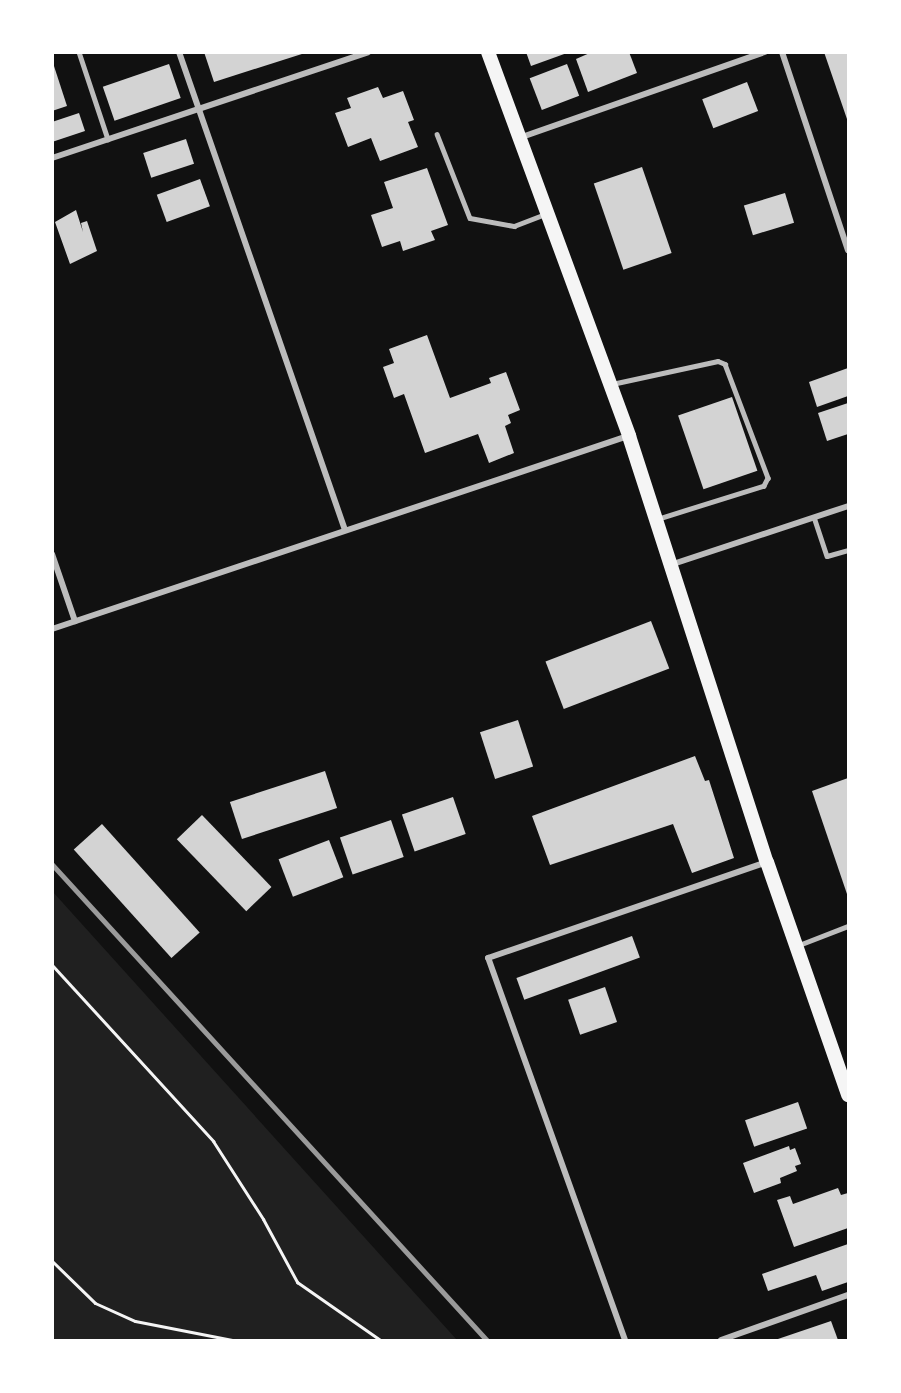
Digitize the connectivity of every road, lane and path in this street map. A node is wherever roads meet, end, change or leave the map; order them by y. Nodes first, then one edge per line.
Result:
1 (79, 52) edge
2 (179, 52) edge
3 (368, 52) edge
4 (488, 52) edge
5 (765, 52) edge
6 (782, 52) edge
7 (198, 108) junction
8 (437, 134) dead end
9 (518, 138) junction
10 (108, 139) junction
11 (52, 158) edge
12 (545, 214) junction
13 (849, 250) edge
14 (609, 385) junction
15 (628, 436) junction
16 (849, 506) edge
17 (814, 517) junction
18 (657, 519) junction
19 (345, 530) junction
20 (849, 550) edge
21 (52, 554) edge
22 (673, 564) junction
23 (75, 621) junction
24 (52, 629) edge
25 (767, 862) junction
26 (849, 926) edge
27 (796, 946) junction
28 (52, 965) edge
29 (849, 1095) edge
30 (52, 1261) edge
31 (849, 1295) edge
32 (232, 1341) edge
33 (380, 1341) edge
34 (625, 1341) edge
35 (721, 1341) edge

1 - 10 lane
2 - 7 street
3 - 7 street
4 - 9 main road
5 - 9 street
6 - 13 street
7 - 10 street
7 - 19 street
8 - 12 lane
9 - 12 main road
10 - 11 street
12 - 14 main road
14 - 15 main road
14 - 18 lane
15 - 18 main road
15 - 19 street
16 - 17 street
17 - 20 lane
17 - 22 street
18 - 22 main road
19 - 23 street
21 - 23 street
22 - 25 main road
23 - 24 street
25 - 27 main road
25 - 34 street
26 - 27 lane
27 - 29 main road
28 - 33 path
30 - 32 path
31 - 35 street

